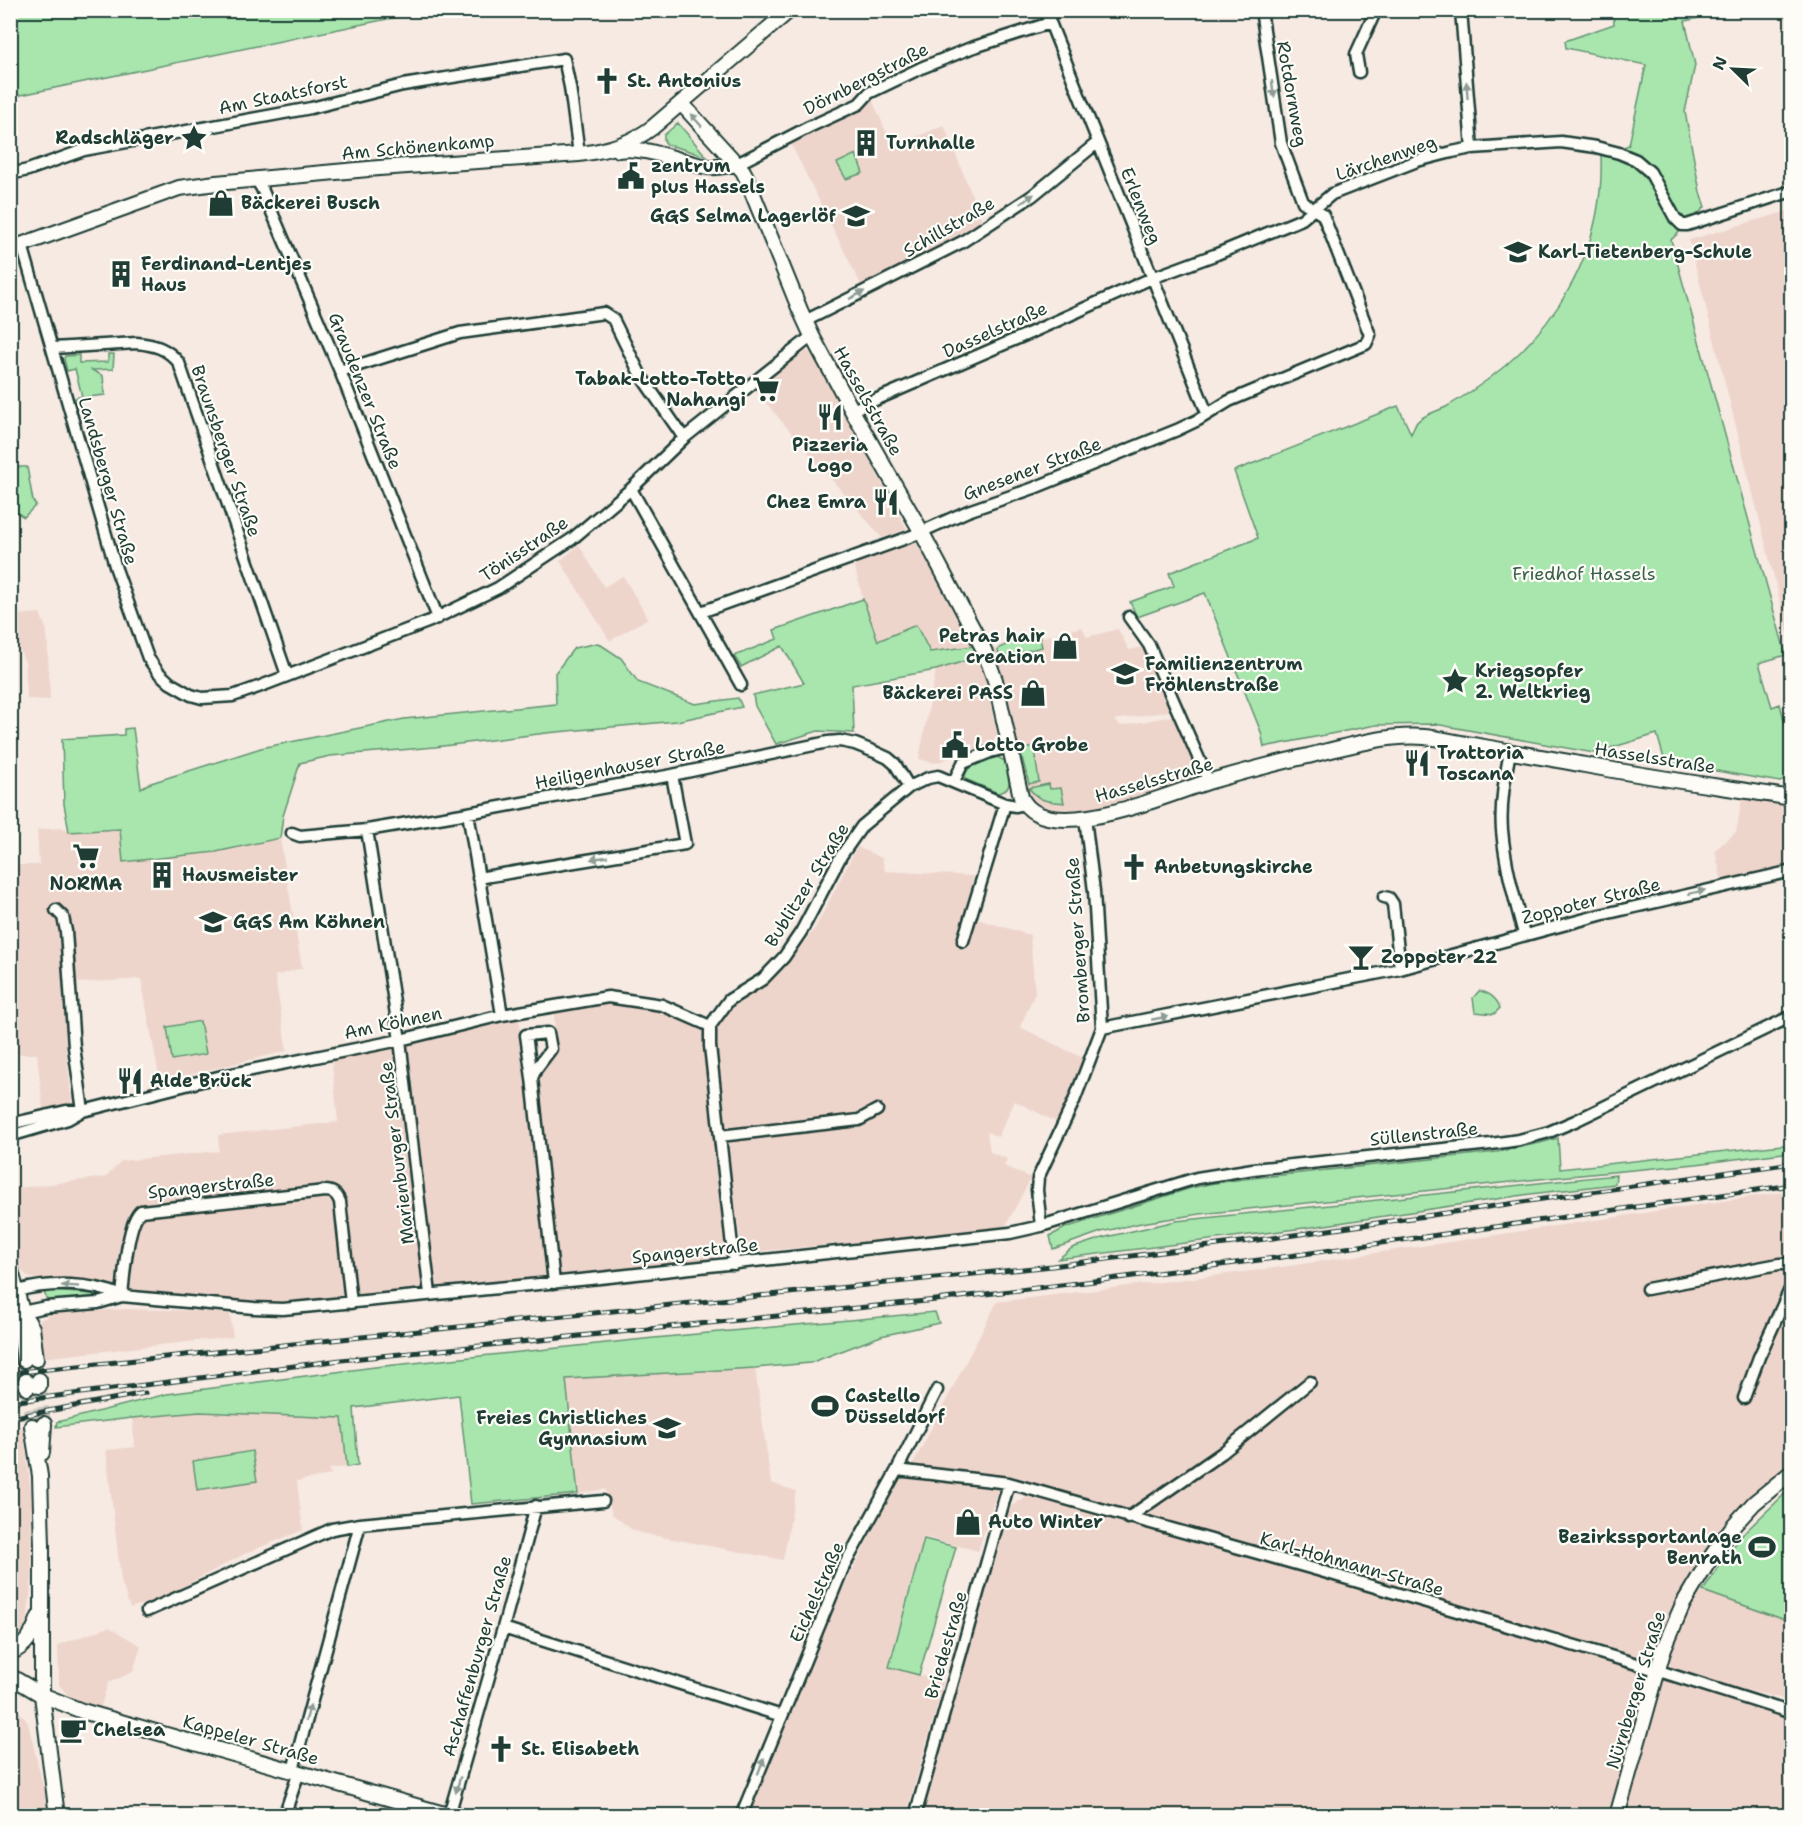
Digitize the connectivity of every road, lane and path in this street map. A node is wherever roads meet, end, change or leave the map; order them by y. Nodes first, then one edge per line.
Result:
1 (790, 10) edge
2 (1060, 10) edge
3 (1261, 10) edge
4 (1376, 10) edge
5 (1461, 10) edge
6 (1047, 16) edge
7 (1359, 72) dead end
8 (681, 103) junction
9 (653, 127) junction
10 (1097, 143) junction
11 (1472, 148) junction
12 (611, 149) junction
13 (725, 152) junction
14 (579, 154) junction
15 (659, 156) junction
16 (736, 164) junction
17 (714, 167) junction
18 (10, 174) edge
19 (256, 179) junction
20 (749, 184) junction
21 (1791, 191) edge
22 (1314, 208) junction
23 (16, 247) edge
24 (1152, 278) junction
25 (805, 321) junction
26 (812, 336) junction
27 (1368, 342) joint
28 (53, 348) junction
29 (340, 371) junction
30 (852, 410) junction
31 (1207, 413) junction
32 (684, 438) junction
33 (631, 489) junction
34 (921, 531) junction
35 (701, 612) junction
36 (1130, 617) dead end
37 (438, 618) junction
38 (286, 675) junction
39 (741, 684) dead end
40 (202, 698) joint
41 (1010, 747) junction
42 (1510, 752) junction
43 (672, 776) junction
44 (954, 781) junction
45 (1209, 782) junction
46 (909, 787) junction
47 (1791, 798) edge
48 (1005, 804) junction
49 (1024, 804) junction
50 (468, 813) junction
51 (1084, 818) junction
52 (367, 830) junction
53 (292, 833) dead end
54 (1791, 871) edge
55 (478, 878) junction
56 (1384, 897) dead end
57 (56, 910) dead end
58 (1524, 934) junction
59 (963, 941) dead end
60 (1400, 969) junction
61 (502, 1015) junction
62 (1791, 1016) edge
63 (710, 1026) junction
64 (1102, 1028) junction
65 (400, 1040) junction
66 (532, 1078) dead end
67 (877, 1110) dead end
68 (82, 1111) junction
69 (10, 1124) edge
70 (10, 1136) edge
71 (720, 1136) junction
72 (1041, 1226) junction
73 (734, 1264) junction
74 (1791, 1264) edge
75 (10, 1267) edge
76 (554, 1283) junction
77 (1791, 1284) edge
78 (1647, 1289) dead end
79 (14, 1292) edge
80 (430, 1294) junction
81 (122, 1296) junction
82 (351, 1303) junction
83 (16, 1313) edge
84 (30, 1360) dead end
85 (1310, 1383) dead end
86 (937, 1390) dead end
87 (1744, 1398) dead end
88 (38, 1425) tunnel mouth
89 (897, 1470) junction
90 (1791, 1472) edge
91 (1008, 1483) junction
92 (603, 1501) dead end
93 (536, 1506) junction
94 (1128, 1518) junction
95 (360, 1524) junction
96 (42, 1610) junction
97 (147, 1611) dead end
98 (503, 1628) junction
99 (10, 1653) edge
100 (1658, 1671) junction
101 (10, 1676) edge
102 (42, 1695) junction
103 (1791, 1713) edge
104 (782, 1716) junction
105 (296, 1771) junction
106 (57, 1815) edge
107 (284, 1815) edge
108 (450, 1815) edge
109 (741, 1815) edge
110 (915, 1815) edge
111 (1617, 1815) edge

1 - 8 street, Am Schönenkamp
2 - 6 street, Dörnbergstraße
3 -> 22 street, Rotdornweg
4 - 7 street
11 -> 5 street
6 - 10 street, Erlenweg
6 - 16 street, Dörnbergstraße
8 - 9 street, Am Schönenkamp
13 -> 8 street, Hasselsstraße
9 - 12 street, Am Schönenkamp
9 - 15 street
10 - 24 street, Erlenweg
25 -> 10 street, Schillstraße
11 - 21 street, Lärchenweg
11 - 22 street, Lärchenweg
12 - 14 street, Am Schönenkamp
12 - 15 street
13 - 16 street, Hasselsstraße
13 - 17 street
14 - 18 street, Am Staatsforst
14 - 19 street, Am Schönenkamp
15 - 17 street
16 - 17 street
16 - 20 street, Hasselsstraße
17 - 20 street
19 - 23 street, Am Schönenkamp
19 - 29 street, Graudenzer Straße
20 - 25 street, Hasselsstraße
22 - 24 street, Lärchenweg
22 - 27 street, Rotdornweg
23 - 28 street, Landsberger Straße
24 - 30 street, Dasselstraße
24 - 31 street, Erlenweg
25 - 26 street, Hasselsstraße
26 - 30 street, Hasselsstraße
26 - 32 street, Tönisstraße
27 - 31 street, Gnesener Straße
28 - 38 street, Braunsberger Straße
28 - 40 street, Landsberger Straße
29 - 32 street
29 - 37 street, Graudenzer Straße
30 - 34 street, Hasselsstraße
31 - 34 street, Gnesener Straße
32 - 33 street, Tönisstraße
33 - 35 street
33 - 37 street, Tönisstraße
34 - 35 street, Gnesener Straße
34 - 41 street, Hasselsstraße
35 - 39 street
36 - 45 street
37 - 38 street, Tönisstraße
38 - 40 street, Tönisstraße
41 - 44 street
41 - 49 street, Hasselsstraße
42 - 45 street, Hasselsstraße
42 - 47 street, Hasselsstraße
42 - 58 street
43 - 46 street, Heiligenhauser Straße
43 - 50 street, Heiligenhauser Straße
43 -> 55 street
44 - 46 street
44 - 48 street
45 - 51 street, Hasselsstraße
46 - 63 street, Bublitzer Straße
48 - 49 street
48 - 59 street
49 - 51 street, Hasselsstraße
50 - 52 street, Heiligenhauser Straße
50 - 55 street
51 - 64 street, Bromberger Straße
52 - 53 street, Heiligenhauser Straße
52 - 65 street, Marienburger Straße
58 -> 54 street, Zoppoter Straße
55 - 61 street
56 - 60 street
57 - 68 street
58 - 60 street, Zoppoter Straße
64 -> 60 street, Zoppoter Straße
61 - 63 street, Am Köhnen
61 - 65 street, Am Köhnen
62 - 72 street, Süllenstraße
63 - 71 street
64 - 72 street, Bromberger Straße
65 - 68 street, Am Köhnen
65 - 80 street, Marienburger Straße
66 - 76 street
67 - 71 street
68 - 69 street, Am Köhnen
68 - 70 street, Am Köhnen
71 - 73 street
72 - 73 street, Spangerstraße
73 - 76 street, Spangerstraße
74 - 78 street
75 - 79 street
76 - 80 street, Spangerstraße
77 - 87 street
81 -> 79 street, Spangerstraße
79 - 83 street
80 - 82 street, Spangerstraße
81 - 82 street, Spangerstraße
81 - 82 street, Spangerstraße
81 - 83 street, Spangerstraße
83 - 84 street
85 - 94 street
86 - 89 street, Eichelstraße
88 - 96 street
89 - 91 street, Karl-Hohmann-Straße
89 - 104 street, Eichelstraße
90 - 100 street, Nürnberger Straße
91 - 94 street, Karl-Hohmann-Straße
91 - 110 street, Briedestraße
92 - 93 street
93 - 95 street
93 - 98 street, Aschaffenburger Straße
94 - 100 street, Karl-Hohmann-Straße
95 - 97 street
105 -> 95 street
96 - 99 street
96 - 102 street
98 - 104 street
98 -> 108 street, Aschaffenburger Straße
100 - 103 street, Karl-Hohmann-Straße
100 - 111 street, Nürnberger Straße
101 - 102 street, Kappeler Straße
102 - 105 street, Kappeler Straße
102 - 106 street
109 -> 104 street, Eichelstraße
105 - 107 street
105 - 108 street, Kappeler Straße

